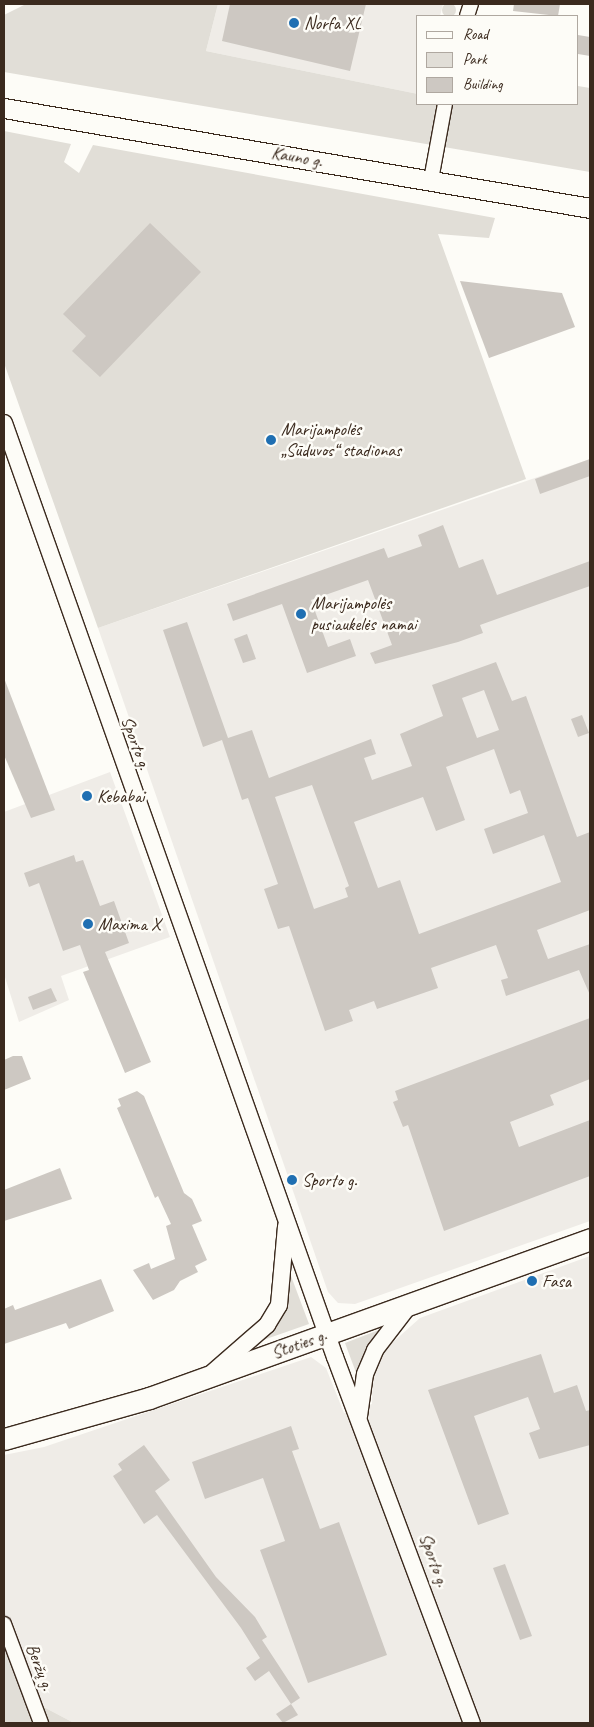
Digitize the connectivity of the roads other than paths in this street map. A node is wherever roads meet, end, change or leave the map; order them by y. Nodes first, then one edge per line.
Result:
1 (445, 105) edge
2 (4, 108) edge
3 (430, 180) junction
4 (590, 208) edge
5 (4, 423) edge
6 (287, 1216) junction
7 (590, 1239) edge
8 (412, 1302) junction
9 (327, 1334) junction
10 (208, 1377) junction
11 (358, 1419) junction
12 (4, 1439) edge
13 (4, 1624) edge
14 (41, 1723) edge
15 (472, 1723) edge

1 - 3 street
2 - 3 main road, Kauno g.
3 - 4 main road, Kauno g.
5 - 6 street, Sporto g.
6 - 9 street, Sporto g.
6 - 10 street
7 - 8 main road, Stoties g.
8 - 9 main road, Stoties g.
8 - 11 street
9 - 10 main road, Stoties g.
9 - 11 street, Sporto g.
10 - 12 main road, Stoties g.
11 - 15 street, Sporto g.
13 - 14 street, Beržų g.

